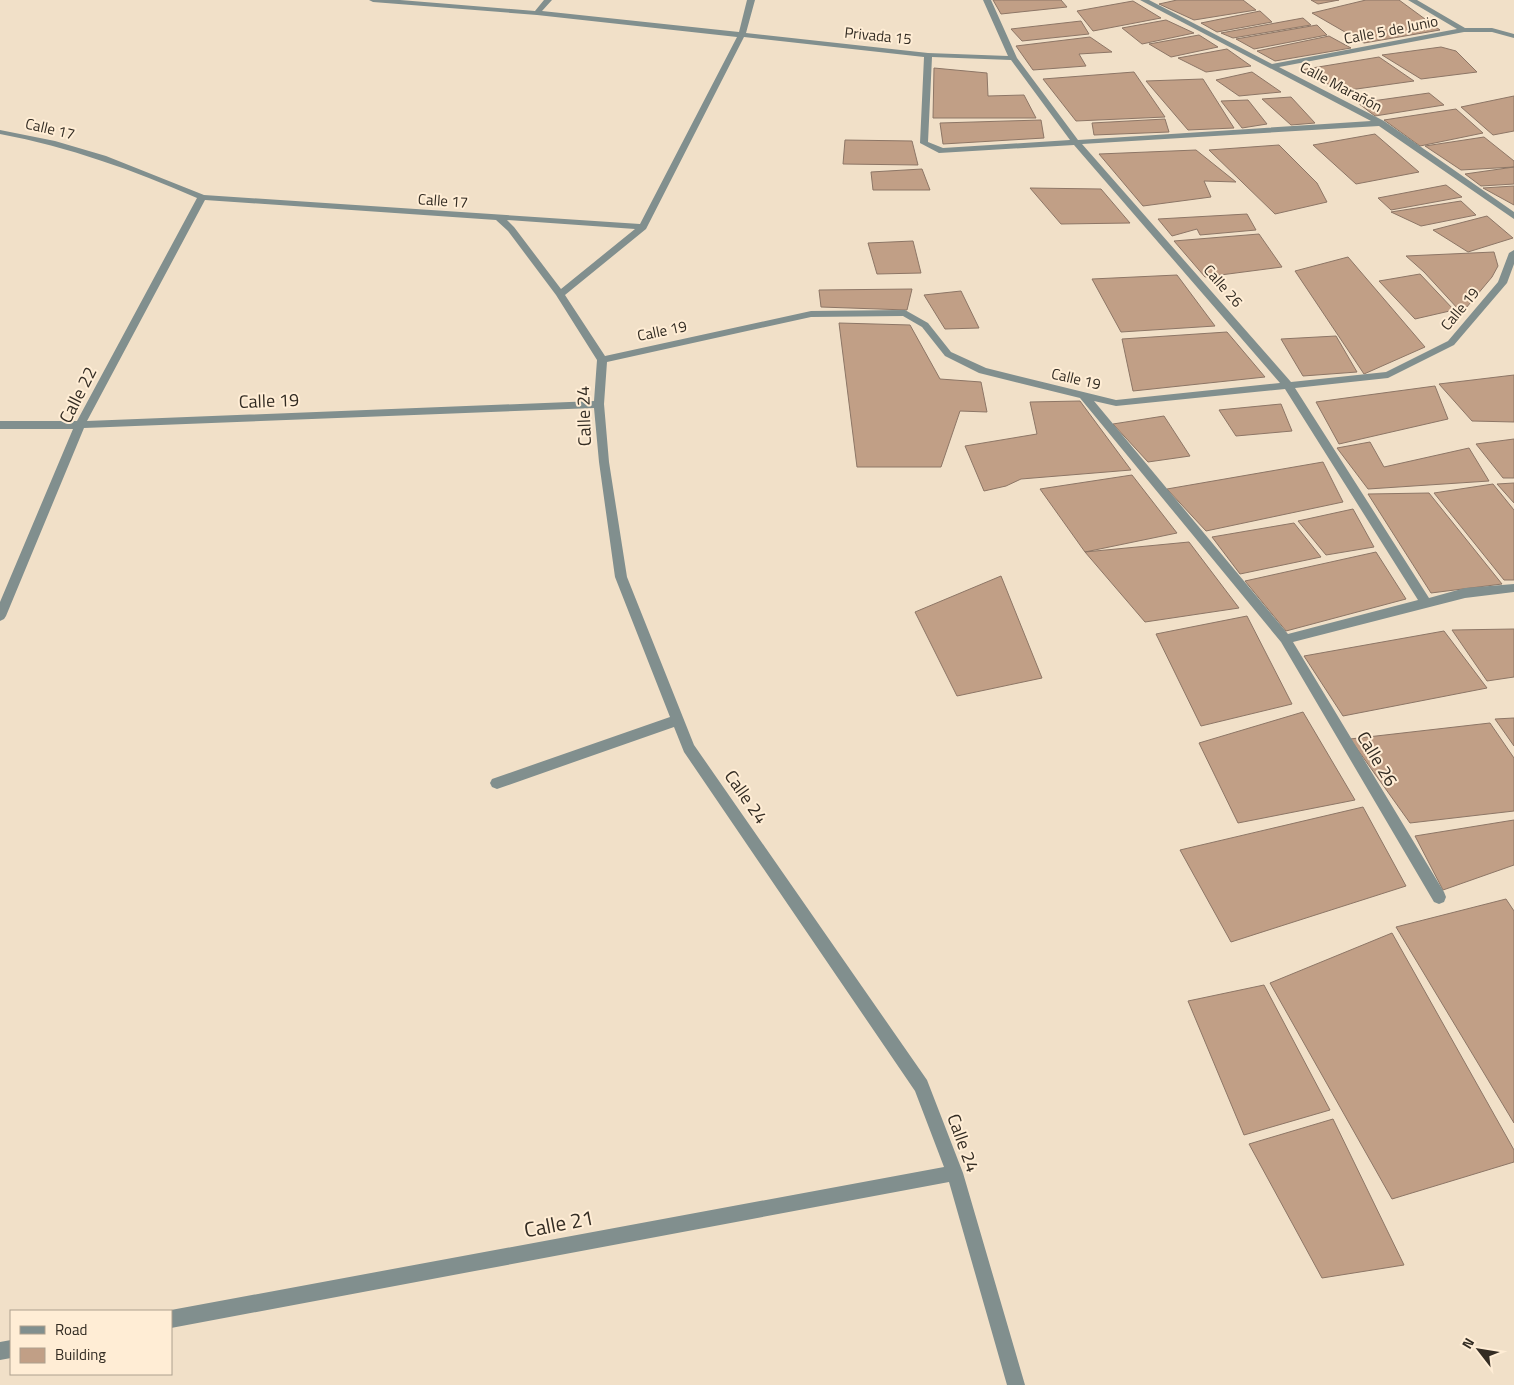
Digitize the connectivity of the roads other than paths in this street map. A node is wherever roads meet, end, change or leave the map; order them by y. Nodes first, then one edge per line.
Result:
1 (373, 0) edge
2 (548, 0) edge
3 (751, 0) edge
4 (987, 0) edge
5 (1144, 0) edge
6 (1412, 0) edge
7 (537, 13) junction
8 (1464, 30) junction
9 (742, 35) junction
10 (1514, 36) edge
11 (928, 55) junction
12 (1013, 58) junction
13 (1272, 66) junction
14 (1380, 123) junction
15 (0, 132) edge
16 (1075, 141) junction
17 (202, 197) junction
18 (1514, 216) edge
19 (500, 219) junction
20 (643, 227) junction
21 (1514, 253) edge
22 (1507, 269) junction
23 (1514, 283) edge
24 (560, 294) junction
25 (602, 360) junction
26 (1287, 384) junction
27 (1085, 397) junction
28 (599, 404) junction
29 (0, 425) edge
30 (80, 425) junction
31 (1514, 588) edge
32 (1426, 603) junction
33 (0, 616) edge
34 (1285, 639) junction
35 (678, 720) junction
36 (496, 783) dead end
37 (1439, 897) dead end
38 (955, 1173) junction
39 (172, 1319) edge
40 (1016, 1385) edge

1 - 7 street, Privada 15
2 - 7 street
3 - 9 street
4 - 12 street, Calle 26
5 - 13 street, Calle Marañón
6 - 8 street
7 - 9 street, Privada 15
8 - 10 street, Calle 5 de Junio
8 - 13 street, Calle 5 de Junio
9 - 11 street, Privada 15
9 - 20 street
11 - 12 street, Privada 15
11 - 16 street
12 - 16 street, Calle 26
13 - 14 street, Calle Marañón
14 - 16 street
14 - 18 street, Calle Marañón
15 - 17 street, Calle 17
16 - 26 street, Calle 26
17 - 19 street, Calle 17
17 - 30 street, Calle 22
19 - 20 street, Calle 17
19 - 24 street
20 - 24 street
21 - 22 street, Calle 19
22 - 23 street
22 - 26 street, Calle 19
24 - 25 street
25 - 27 street, Calle 19
25 - 28 street, Calle 24
26 - 27 street, Calle 19
26 - 32 street, Calle 26
27 - 34 street, Calle 26
28 - 30 street, Calle 19
28 - 35 street, Calle 24
29 - 30 street, Calle 19
30 - 33 street, Calle 22
31 - 32 street
32 - 34 street
34 - 37 street, Calle 26
35 - 36 street
35 - 38 street, Calle 24
38 - 39 street, Calle 21
38 - 40 street, Calle 24

